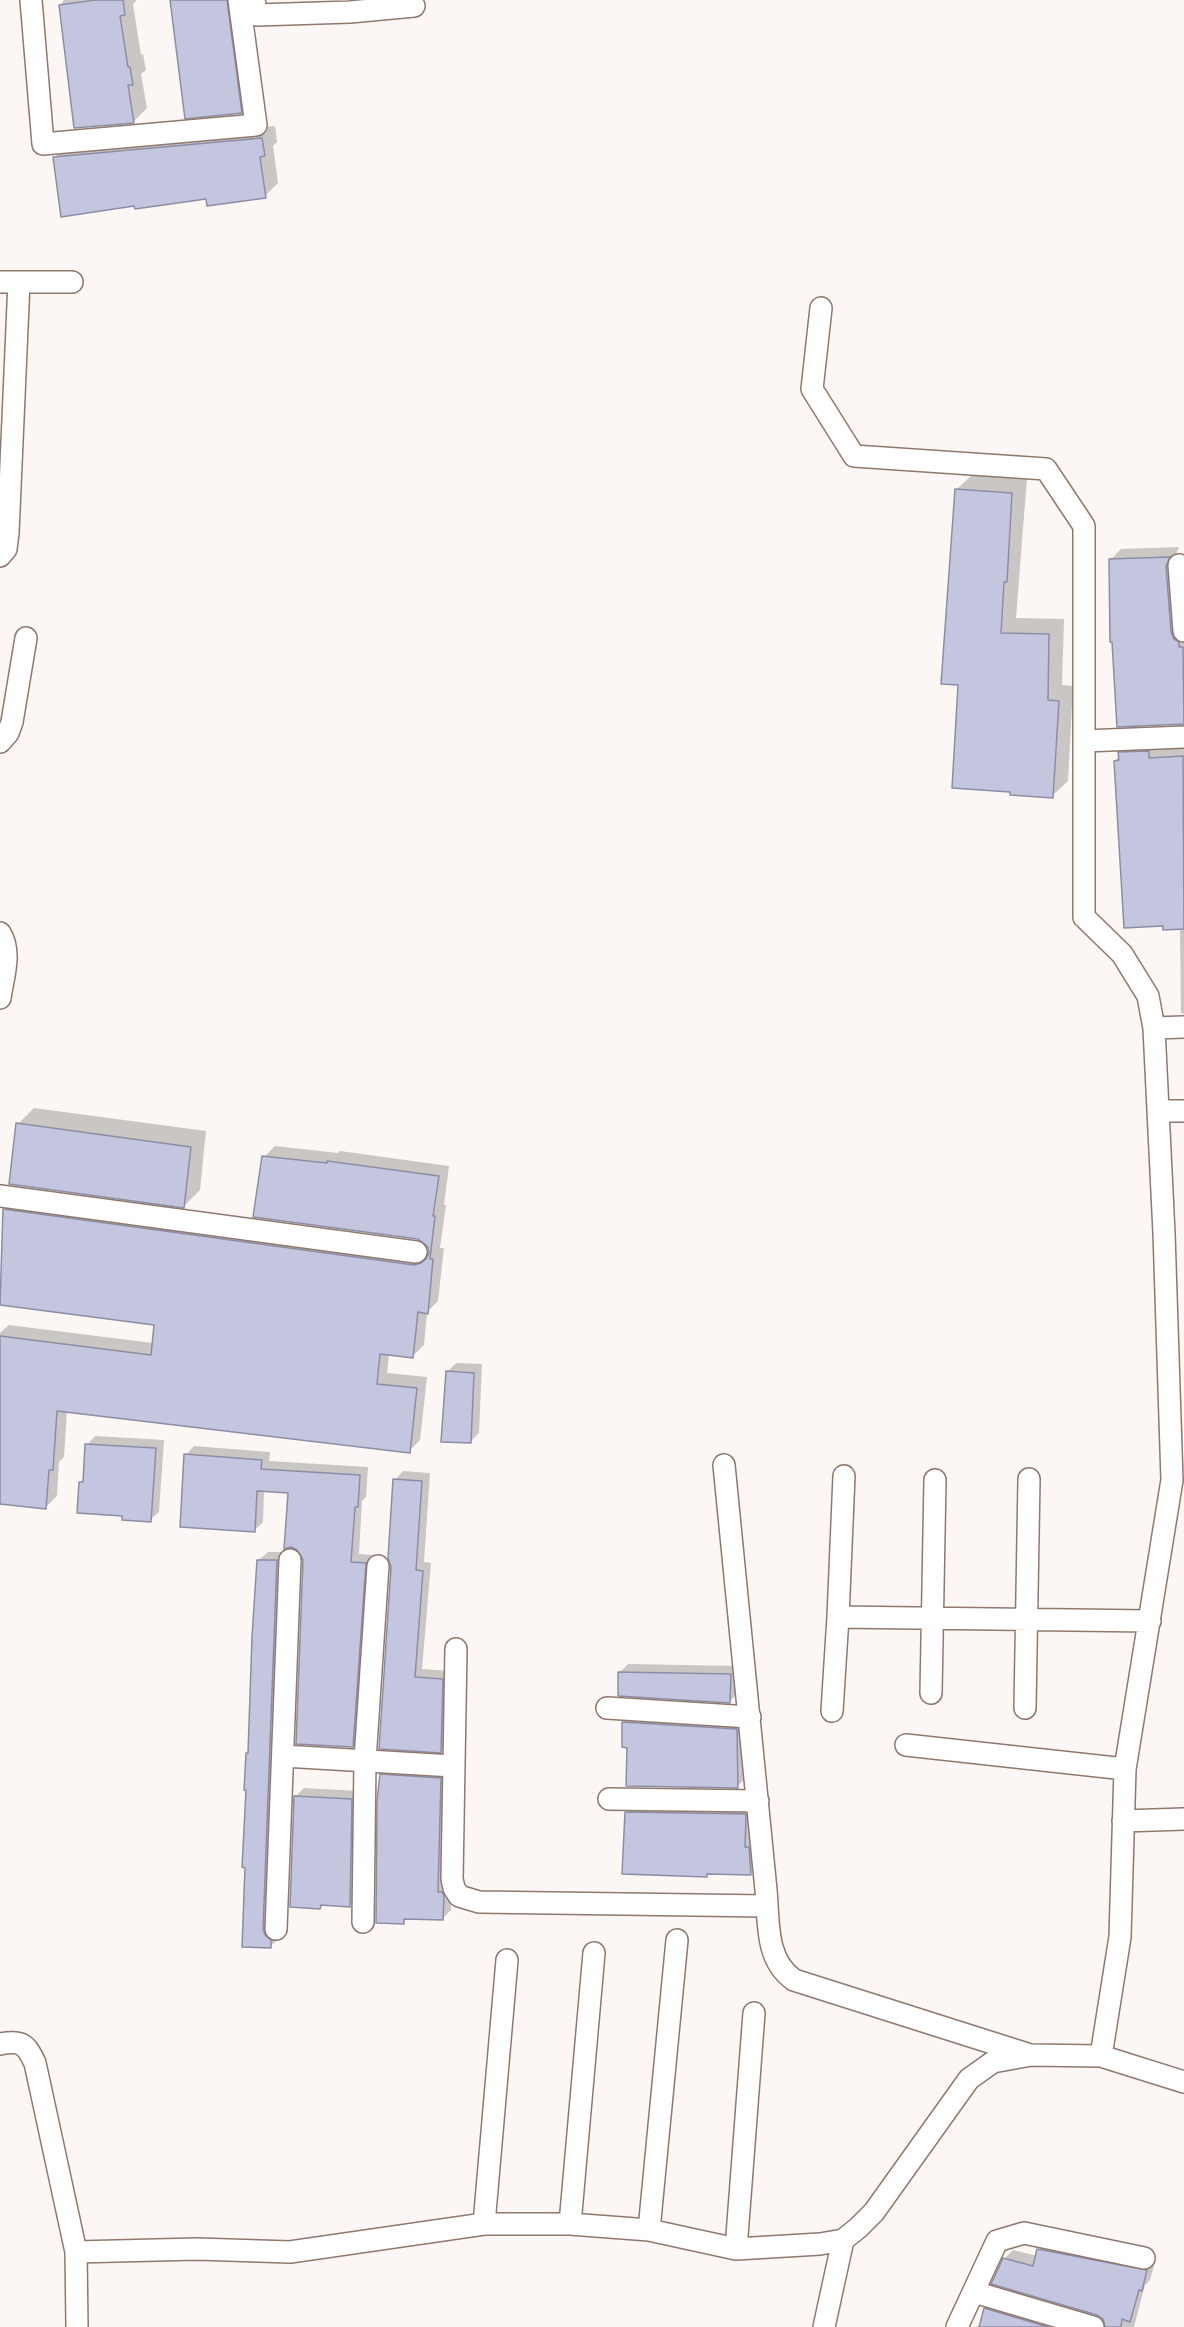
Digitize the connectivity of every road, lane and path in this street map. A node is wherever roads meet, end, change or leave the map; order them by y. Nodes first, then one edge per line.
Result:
1 (31, 0) edge
2 (239, 0) edge
3 (254, 0) edge
4 (350, 6) edge
5 (414, 6) dead end
6 (10, 282) edge
7 (72, 282) dead end
8 (821, 308) dead end
9 (0, 556) edge
10 (1179, 565) dead end
11 (1184, 631) edge
12 (26, 638) dead end
13 (1184, 737) edge
14 (1084, 741) junction
15 (0, 742) edge
16 (0, 933) edge
17 (0, 998) edge
18 (1184, 1027) edge
19 (1154, 1028) junction
20 (1159, 1111) junction
21 (1184, 1111) edge
22 (0, 1196) edge
23 (416, 1252) dead end
24 (724, 1465) dead end
25 (844, 1476) dead end
26 (1029, 1479) dead end
27 (935, 1480) dead end
28 (290, 1560) dead end
29 (378, 1566) dead end
30 (838, 1617) junction
31 (931, 1618) junction
32 (1025, 1619) junction
33 (1150, 1621) junction
34 (456, 1649) dead end
35 (931, 1693) dead end
36 (607, 1708) dead end
37 (1025, 1708) dead end
38 (832, 1711) dead end
39 (750, 1717) junction
40 (906, 1745) dead end
41 (283, 1756) junction
42 (365, 1761) junction
43 (453, 1766) junction
44 (1125, 1769) junction
45 (609, 1799) dead end
46 (758, 1801) junction
47 (1184, 1819) edge
48 (1123, 1821) junction
49 (767, 1905) junction
50 (363, 1922) dead end
51 (276, 1929) dead end
52 (677, 1940) dead end
53 (594, 1953) dead end
54 (507, 1960) dead end
55 (754, 2013) dead end
56 (0, 2044) edge
57 (1031, 2055) junction
58 (1101, 2056) junction
59 (1184, 2082) edge
60 (484, 2224) junction
61 (570, 2224) junction
62 (649, 2230) junction
63 (843, 2240) junction
64 (736, 2248) junction
65 (76, 2252) junction
66 (1144, 2258) dead end
67 (974, 2292) junction
68 (77, 2327) edge
69 (824, 2327) edge
70 (957, 2327) edge
71 (1093, 2327) edge

1 - 2 street
3 - 4 street
4 - 5 street
6 - 7 street
6 - 9 street
8 - 14 street
10 - 11 street
12 - 15 street
13 - 14 street
14 - 19 street
16 - 17 street
18 - 19 street
19 - 20 street
20 - 21 street
20 - 33 street
22 - 23 street
24 - 39 street
25 - 30 street
26 - 32 street
27 - 31 street
28 - 41 street
29 - 42 street
30 - 31 street
30 - 38 street
31 - 32 street
31 - 35 street
32 - 33 street
32 - 37 street
33 - 44 street
34 - 43 street
36 - 39 street
39 - 46 street
40 - 44 street
41 - 42 street
41 - 51 street
42 - 43 street
42 - 50 street
43 - 49 street
44 - 48 street
45 - 46 street
46 - 49 street
47 - 48 street
48 - 58 street
49 - 57 street
52 - 62 street
53 - 61 street
54 - 60 street
55 - 64 street
56 - 65 street
57 - 58 street
57 - 63 street
58 - 59 street
60 - 61 street
60 - 65 street
61 - 62 street
62 - 64 street
63 - 64 street
63 - 69 street
65 - 68 street
66 - 67 street
67 - 70 street
67 - 71 street

